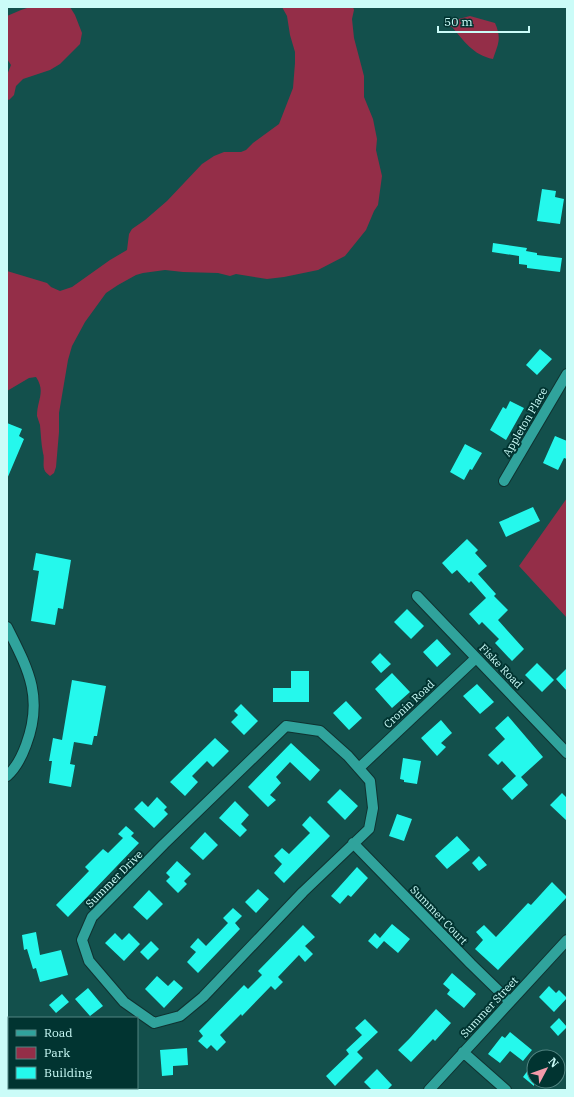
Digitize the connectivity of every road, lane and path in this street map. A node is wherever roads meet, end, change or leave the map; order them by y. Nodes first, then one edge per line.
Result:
1 (567, 374) edge
2 (504, 481) dead end
3 (417, 596) dead end
4 (7, 627) edge
5 (476, 658) junction
6 (567, 754) edge
7 (359, 768) junction
8 (7, 776) edge
9 (353, 843) junction
10 (567, 940) edge
11 (510, 1002) junction
12 (463, 1052) junction
13 (429, 1090) edge
14 (506, 1090) edge

1 - 2 street, Appleton Place
3 - 5 street, Fiske Road
4 - 8 street
5 - 6 street, Fiske Road
5 - 7 street, Cronin Road
7 - 9 street, Summer Drive
7 - 9 street, Summer Drive
9 - 11 street, Summer Court
10 - 11 street, Summer Street
11 - 12 street, Summer Street
12 - 13 street, Summer Street
12 - 14 street

